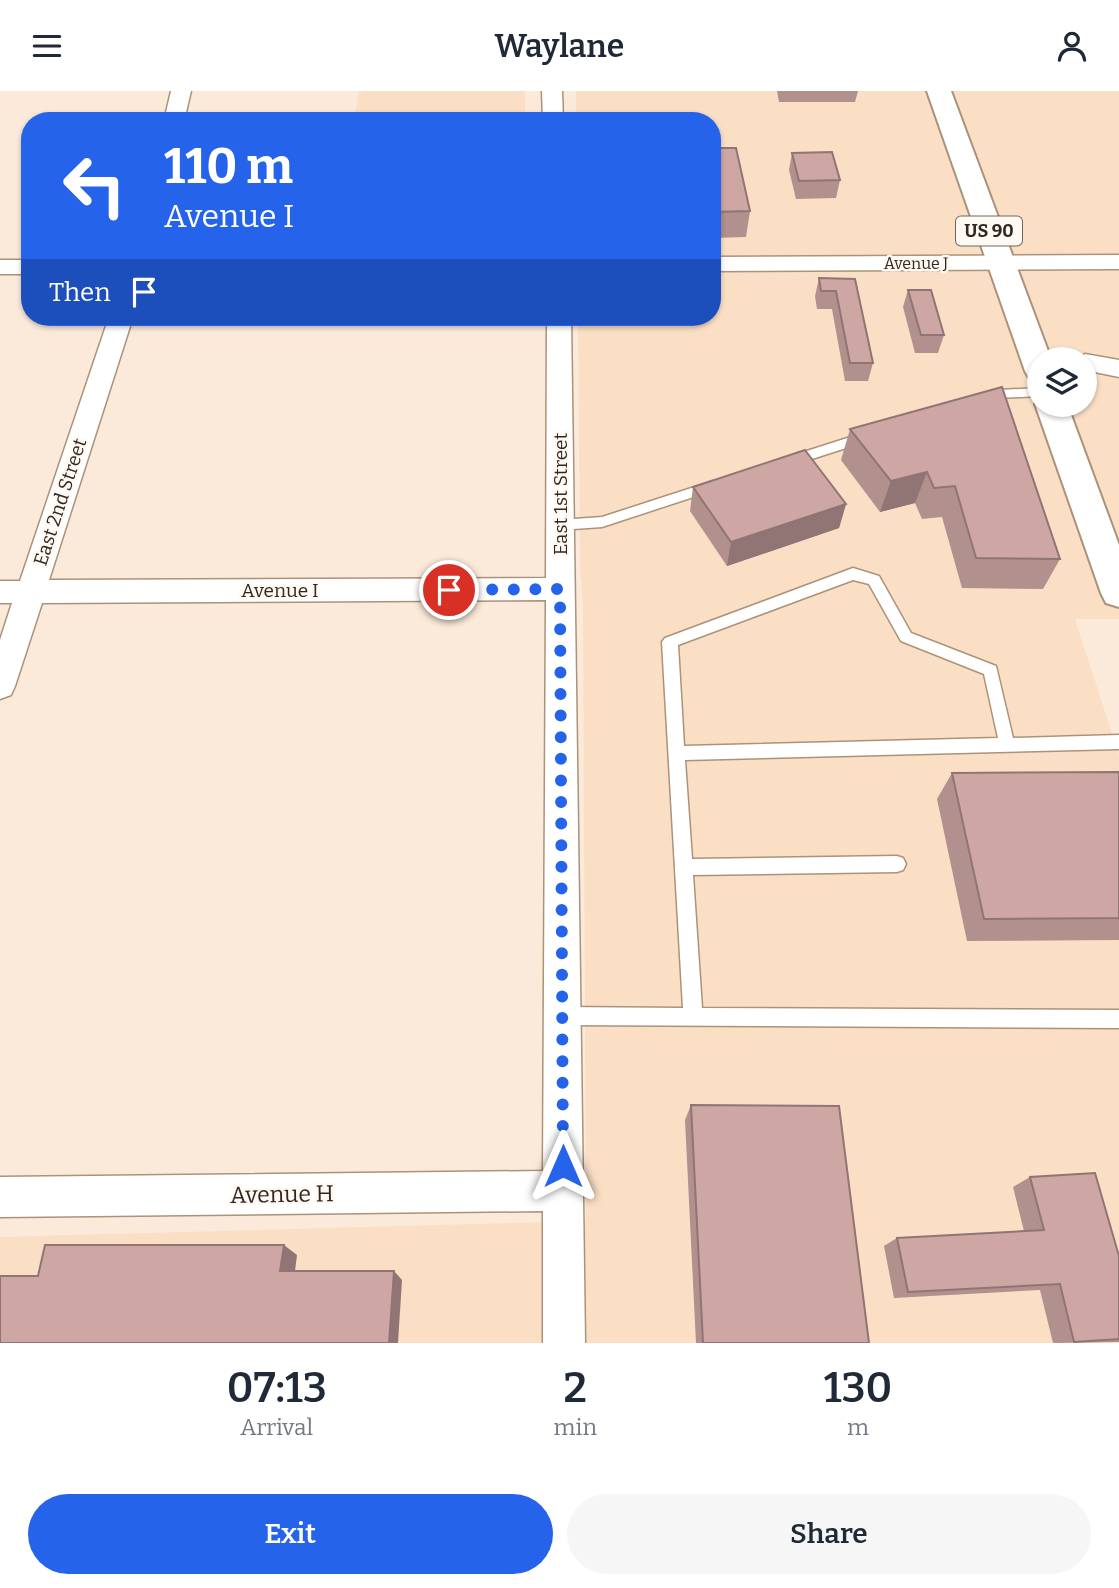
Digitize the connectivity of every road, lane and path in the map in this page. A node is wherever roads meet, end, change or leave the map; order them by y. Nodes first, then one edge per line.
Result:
1 (181, 91) edge
2 (552, 91) edge
3 (939, 91) edge
4 (176, 112) edge
5 (553, 112) edge
6 (1000, 263) junction
7 (1119, 263) edge
8 (721, 264) edge
9 (21, 267) edge
10 (0, 268) edge
11 (118, 326) edge
12 (559, 326) edge
13 (1032, 347) edge
14 (1097, 363) edge
15 (1119, 369) edge
16 (1027, 393) edge
17 (972, 402) edge
18 (1056, 417) edge
19 (880, 432) edge
20 (774, 466) edge
21 (721, 484) edge
22 (560, 525) junction
23 (560, 589) junction
24 (31, 591) junction
25 (0, 592) edge
26 (1119, 593) edge
27 (0, 686) edge
28 (1119, 742) edge
29 (1007, 745) junction
30 (676, 753) junction
31 (897, 864) dead end
32 (684, 867) junction
33 (562, 1016) junction
34 (693, 1016) junction
35 (1119, 1019) edge
36 (563, 1191) junction
37 (0, 1197) edge
38 (564, 1343) edge

1 - 4 street
2 - 5 street
3 - 6 highway, US 90
6 - 7 street, Avenue J
6 - 8 street, Avenue J
6 - 13 highway, US 90
9 - 10 street
11 - 24 street, East 2nd Street
12 - 22 street, East 1st Street
14 - 15 street
16 - 17 lane
18 - 26 highway
19 - 20 lane
21 - 22 lane
22 - 23 street, East 1st Street
23 - 24 street, Avenue I
23 - 33 street, East 1st Street
24 - 25 street, Avenue I
24 - 27 street, East 2nd Street
28 - 29 lane
29 - 30 lane
29 - 30 lane
30 - 32 lane
31 - 32 lane
32 - 34 lane
33 - 34 lane
33 - 36 street, East 1st Street
34 - 35 lane
36 - 37 street, Avenue H
36 - 38 street, East 1st Street

